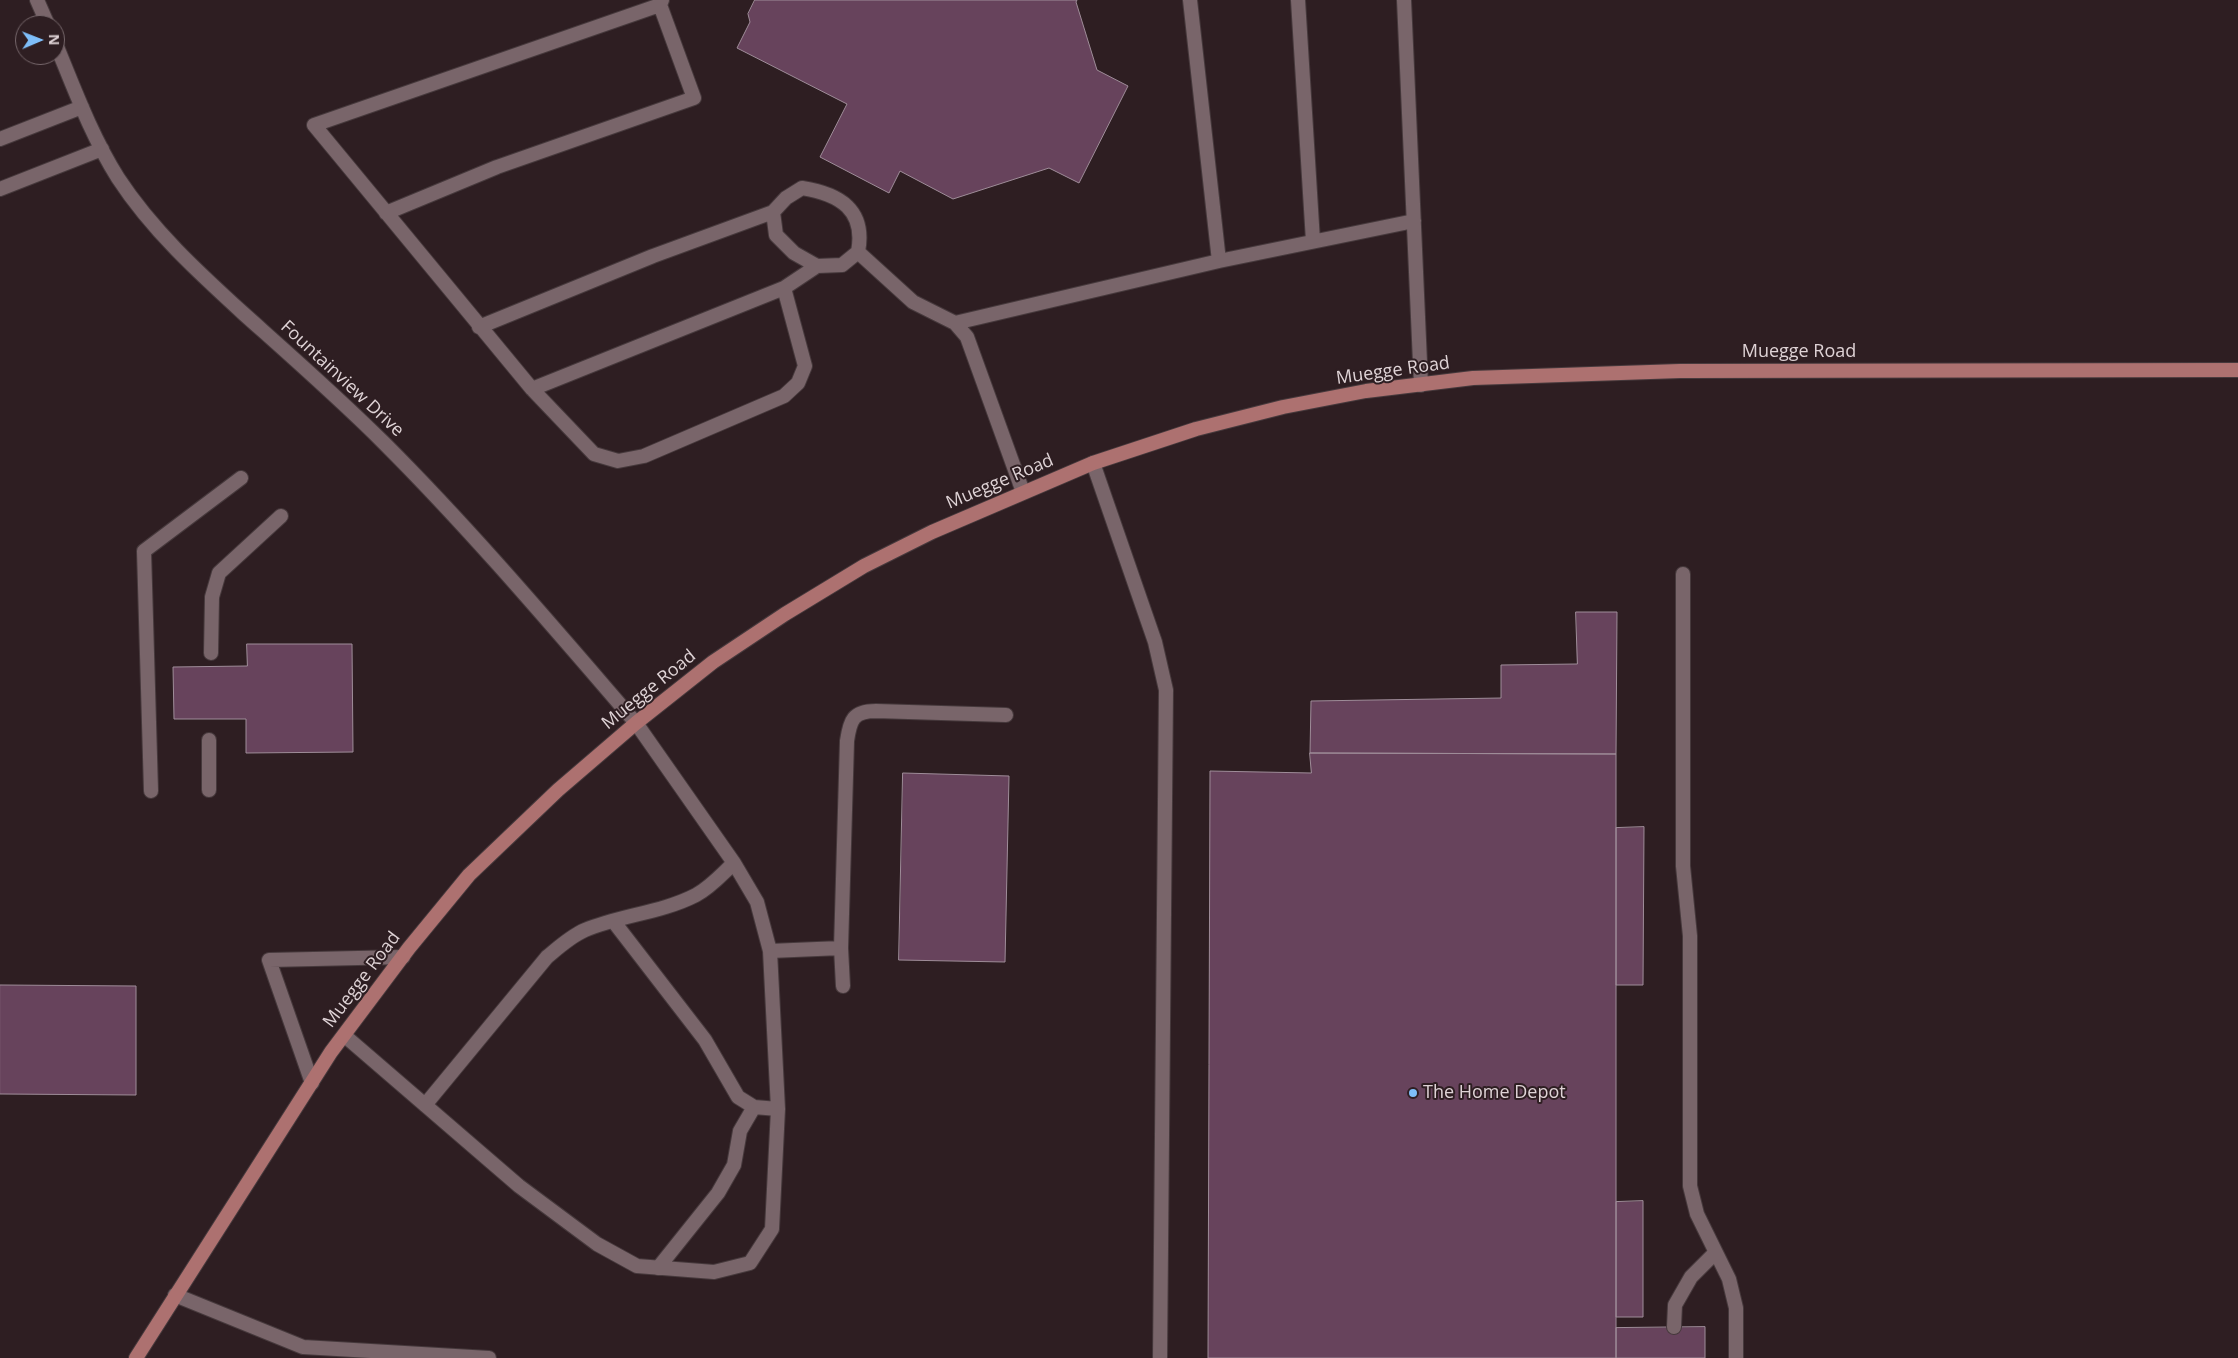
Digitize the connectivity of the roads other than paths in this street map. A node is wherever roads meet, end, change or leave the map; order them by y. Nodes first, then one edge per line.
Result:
1 (38, 0) edge
2 (1190, 0) edge
3 (1298, 0) edge
4 (1404, 0) edge
5 (661, 2) edge
6 (44, 15) edge
7 (65, 65) edge
8 (82, 107) junction
9 (0, 139) edge
10 (102, 149) junction
11 (0, 189) edge
12 (774, 212) junction
13 (386, 213) junction
14 (1414, 221) junction
15 (1313, 242) junction
16 (858, 252) junction
17 (1219, 261) junction
18 (816, 266) junction
19 (784, 288) junction
20 (954, 323) junction
21 (480, 327) junction
22 (2238, 370) edge
23 (1421, 385) junction
24 (532, 389) junction
25 (1093, 463) junction
26 (241, 478) dead end
27 (1023, 492) junction
28 (280, 516) dead end
29 (1683, 574) dead end
30 (211, 652) dead end
31 (1006, 715) dead end
32 (636, 723) junction
33 (209, 740) dead end
34 (209, 790) dead end
35 (151, 791) dead end
36 (734, 862) junction
37 (614, 922) junction
38 (841, 948) junction
39 (770, 951) junction
40 (403, 956) junction
41 (843, 986) dead end
42 (345, 1036) junction
43 (312, 1083) junction
44 (425, 1105) junction
45 (754, 1107) junction
46 (778, 1109) junction
47 (1715, 1253) junction
48 (658, 1268) junction
49 (176, 1295) junction
50 (1674, 1327) dead end
51 (136, 1358) edge
52 (489, 1358) edge
53 (1160, 1358) edge
54 (1736, 1358) edge

1 - 6 street
2 - 17 street
3 - 15 street
4 - 14 street
5 - 13 street
5 - 13 street
7 - 8 street, Fountainview Drive
8 - 9 street
8 - 10 street, Fountainview Drive
10 - 11 street
10 - 32 street, Fountainview Drive
12 - 16 street
12 - 18 street
12 - 21 street
13 - 21 street
14 - 15 street
14 - 23 street
15 - 17 street
16 - 18 street
16 - 20 street
17 - 20 street
18 - 19 street
19 - 24 street
19 - 24 street
20 - 27 street
21 - 24 street
22 - 23 main road, Muegge Road
23 - 25 main road, Muegge Road
25 - 27 main road, Muegge Road
25 - 53 street
26 - 35 street
27 - 32 main road, Muegge Road
28 - 30 street
29 - 47 street
31 - 38 street
32 - 36 street, Fountainview Drive
32 - 40 main road, Muegge Road
33 - 34 street
36 - 37 street
36 - 39 street, Fountainview Drive
37 - 44 street
37 - 45 street
38 - 39 street
38 - 41 street
39 - 46 street, Fountainview Drive
40 - 42 main road, Muegge Road
40 - 43 street
42 - 43 main road, Muegge Road
42 - 44 street, Fountainview Drive
43 - 49 main road, Muegge Road
44 - 48 street, Fountainview Drive
45 - 46 street
45 - 48 street
46 - 48 street, Fountainview Drive
47 - 50 street
47 - 54 street
49 - 51 main road, Muegge Road
49 - 52 street

